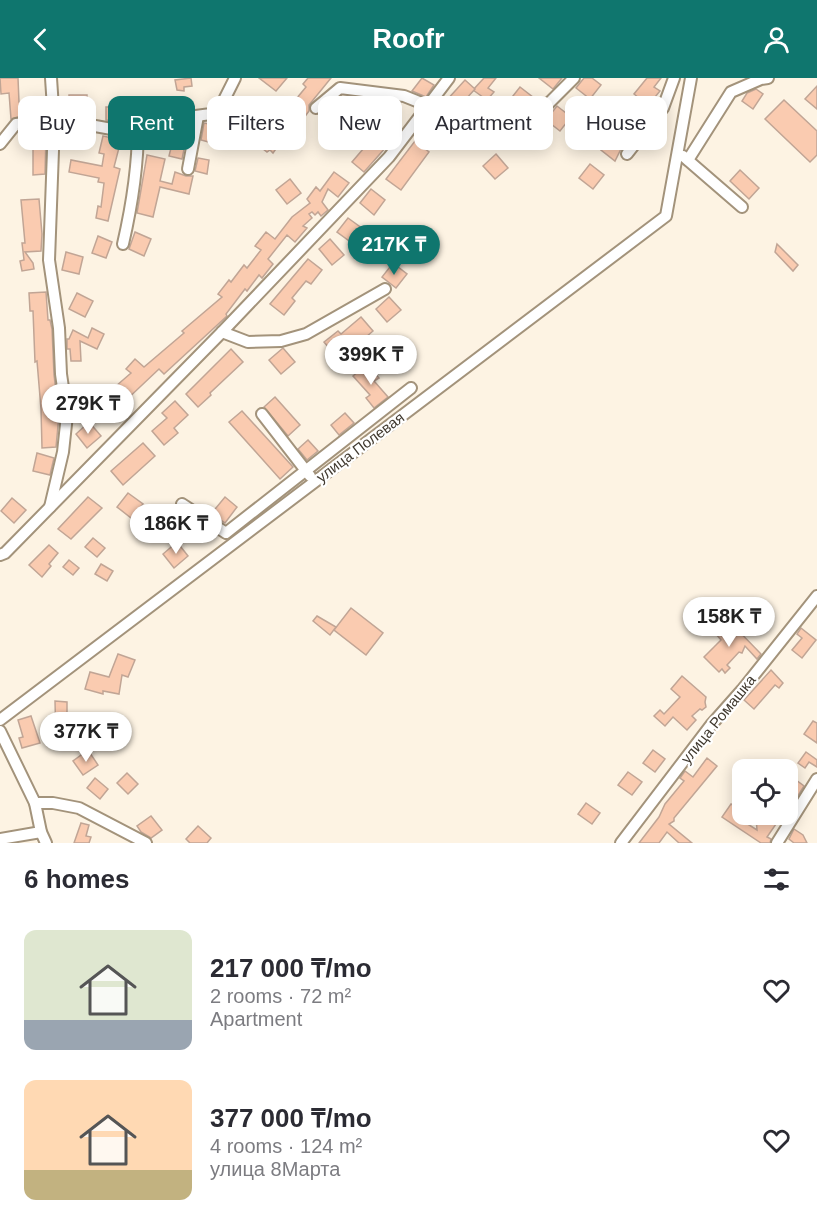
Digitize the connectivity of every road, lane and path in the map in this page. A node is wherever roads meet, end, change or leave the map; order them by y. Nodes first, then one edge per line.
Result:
1 (51, 78) edge
2 (236, 78) edge
3 (448, 78) edge
4 (574, 78) edge
5 (674, 78) edge
6 (691, 78) edge
7 (768, 78) edge
8 (52, 96) edge
9 (436, 96) edge
10 (553, 99) edge
11 (414, 100) edge
12 (316, 108) dead end
13 (195, 116) edge
14 (198, 116) junction
15 (18, 124) edge
16 (414, 125) edge
17 (0, 144) edge
18 (53, 150) edge
19 (137, 150) edge
20 (677, 150) junction
21 (627, 154) dead end
22 (688, 160) junction
23 (188, 169) dead end
24 (742, 207) dead end
25 (123, 243) dead end
26 (385, 289) dead end
27 (222, 332) junction
28 (411, 388) dead end
29 (262, 414) dead end
30 (306, 471) junction
31 (315, 482) junction
32 (182, 504) dead end
33 (50, 509) junction
34 (0, 555) edge
35 (817, 596) edge
36 (812, 611) edge
37 (0, 720) edge
38 (0, 731) edge
39 (817, 779) edge
40 (35, 803) junction
41 (44, 838) edge
42 (0, 839) edge
43 (146, 843) edge
44 (621, 843) edge
45 (777, 843) edge

1 - 8 street
2 - 14 street
3 - 9 street
4 - 10 street
5 - 21 street
6 - 20 street, улица Полевая
7 - 22 street
11 - 12 street
13 - 14 street
14 - 23 street
15 - 17 street
16 - 27 street
18 - 33 street
19 - 25 street
20 - 22 street
20 - 31 street, улица Полевая
22 - 24 street
26 - 27 street
27 - 33 street
28 - 30 street
29 - 30 street
30 - 31 street
30 - 32 street
31 - 37 street, улица Полевая
33 - 34 street
35 - 36 street, улица Ромашка
36 - 44 street, улица Ромашка
38 - 40 street
39 - 45 street
40 - 41 street
40 - 43 street
41 - 42 street

